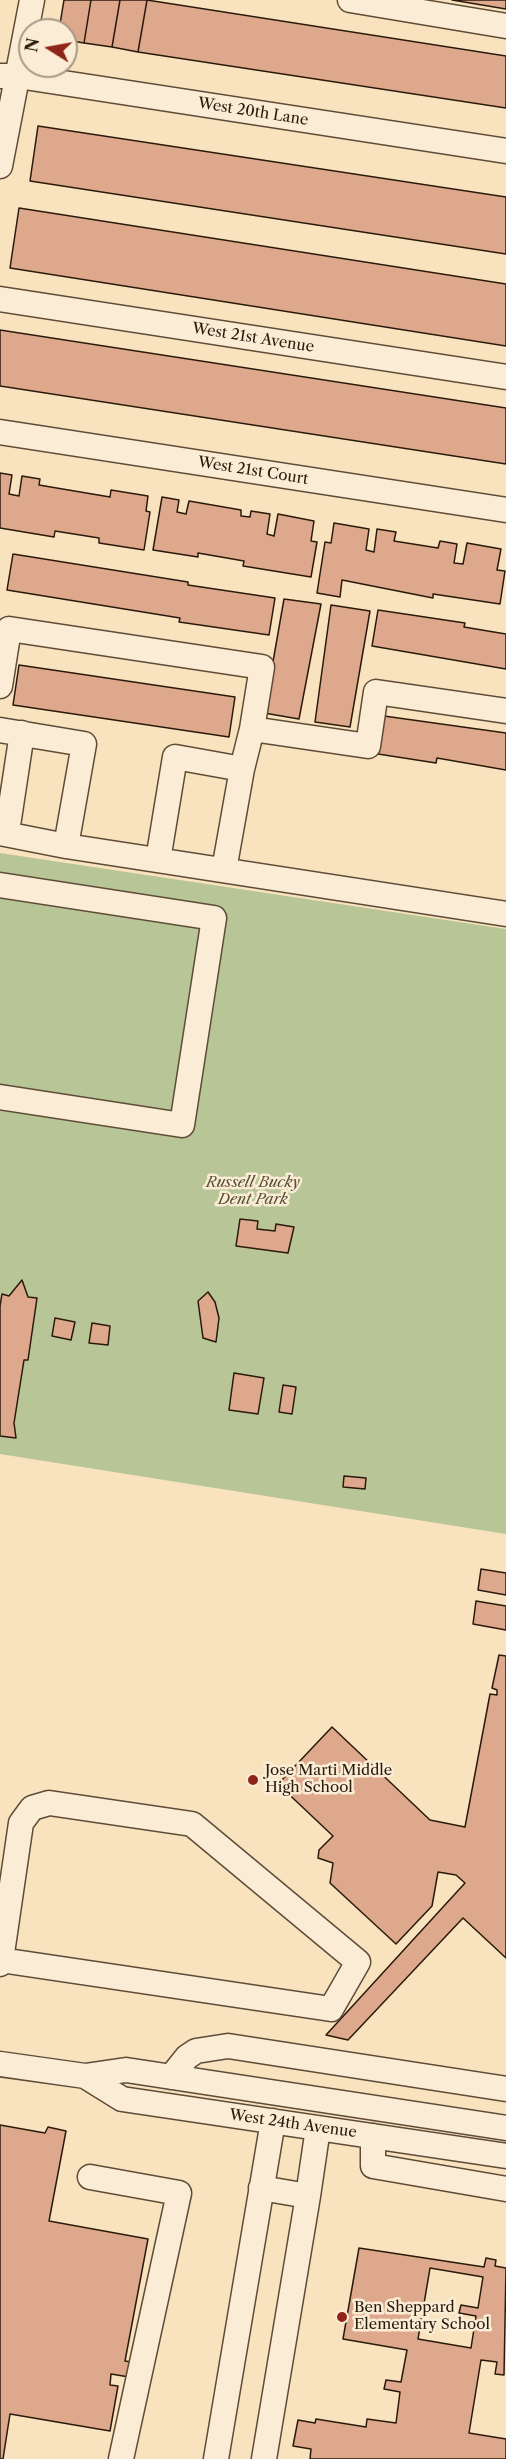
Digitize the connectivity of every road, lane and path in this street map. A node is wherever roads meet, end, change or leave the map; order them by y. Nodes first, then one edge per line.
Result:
1 (32, 0) edge
2 (350, 0) edge
3 (506, 26) edge
4 (9, 76) edge
5 (506, 151) edge
6 (0, 166) edge
7 (0, 299) edge
8 (506, 377) edge
9 (0, 432) edge
10 (506, 510) edge
11 (0, 686) edge
12 (506, 711) edge
13 (252, 729) junction
14 (11, 732) edge
15 (242, 769) junction
16 (2, 831) edge
17 (66, 846) junction
18 (158, 860) junction
19 (224, 870) junction
20 (0, 885) edge
21 (506, 914) edge
22 (0, 1097) edge
23 (0, 1962) edge
24 (0, 2064) edge
25 (85, 2076) junction
26 (171, 2077) junction
27 (506, 2089) edge
28 (273, 2121) junction
29 (318, 2128) junction
30 (506, 2128) edge
31 (373, 2136) junction
32 (506, 2156) edge
33 (90, 2177) dead end
34 (261, 2188) junction
35 (506, 2189) edge
36 (308, 2196) junction
37 (121, 2459) edge
38 (216, 2459) edge
39 (264, 2459) edge

1 - 4 street
2 - 3 street
4 - 5 street, West 20th Lane
4 - 6 street
7 - 8 street, West 21st Avenue
9 - 10 street, West 21st Court
11 - 13 street
12 - 13 street
13 - 15 street
14 - 16 street
14 - 17 street
15 - 18 street
15 - 19 street
16 - 17 street
17 - 18 street
18 - 19 street
19 - 21 street
20 - 22 street
23 - 23 street
24 - 25 street, West 24th Avenue
25 - 26 street, West 24th Avenue
25 - 28 street, West 24th Avenue
26 - 27 street
26 - 30 street, West 24th Avenue
28 - 29 street, West 24th Avenue
28 - 34 street
29 - 31 street, West 24th Avenue
29 - 36 street
31 - 32 street, West 24th Avenue
31 - 35 street
33 - 37 street
34 - 36 street
34 - 38 street
36 - 39 street

